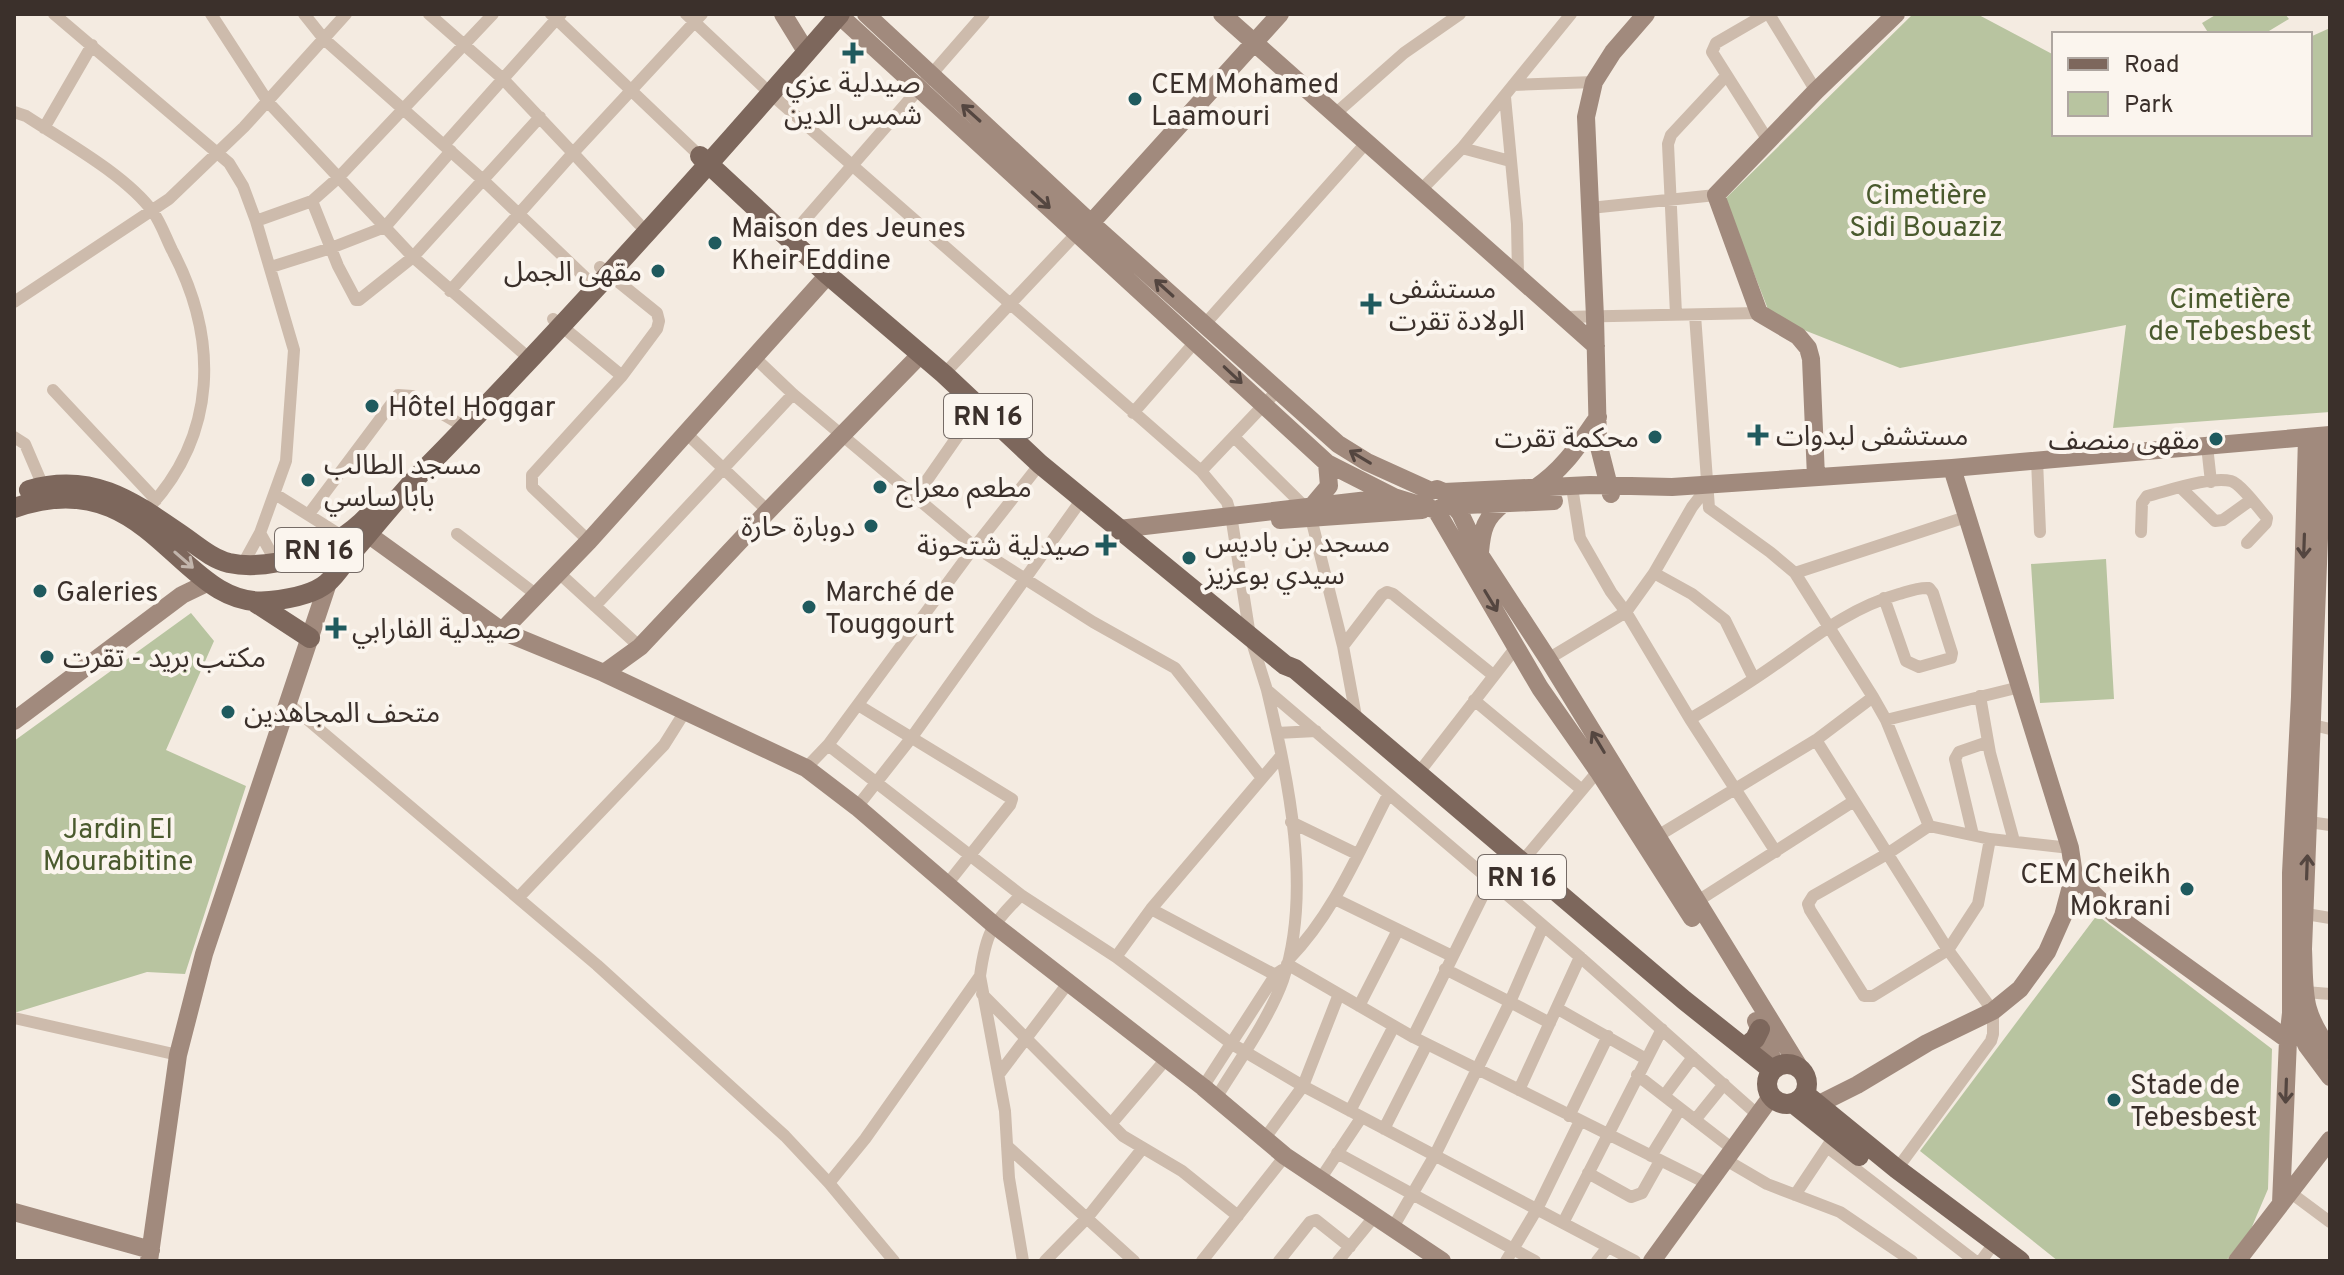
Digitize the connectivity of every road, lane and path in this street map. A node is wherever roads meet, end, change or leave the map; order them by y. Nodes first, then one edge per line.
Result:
1 (54, 14) edge
2 (211, 14) edge
3 (304, 14) edge
4 (346, 14) edge
5 (429, 14) edge
6 (493, 14) edge
7 (783, 14) edge
8 (835, 14) edge
9 (866, 14) edge
10 (984, 14) edge
11 (1222, 14) edge
12 (1280, 14) edge
13 (1460, 14) edge
14 (1571, 14) edge
15 (1646, 14) edge
16 (1767, 14) edge
17 (1894, 14) edge
18 (556, 16) edge
19 (694, 17) edge
20 (324, 39) junction
21 (1254, 43) junction
22 (92, 45) junction
23 (463, 45) junction
24 (804, 48) junction
25 (1726, 76) junction
26 (503, 79) junction
27 (924, 82) junction
28 (1594, 82) junction
29 (1513, 85) junction
30 (631, 90) junction
31 (767, 90) junction
32 (1816, 91) junction
33 (1505, 97) junction
34 (268, 102) junction
35 (403, 111) junction
36 (14, 112) edge
37 (1335, 114) junction
38 (540, 117) junction
39 (44, 128) junction
40 (1367, 142) junction
41 (1769, 142) junction
42 (447, 148) junction
43 (1462, 148) junction
44 (219, 153) junction
45 (573, 153) junction
46 (705, 160) junction
47 (1510, 161) junction
48 (852, 165) junction
49 (338, 178) junction
50 (483, 180) junction
51 (1421, 190) junction
52 (1716, 195) junction
53 (1671, 199) junction
54 (312, 201) junction
55 (1590, 208) junction
56 (153, 212) junction
57 (518, 213) junction
58 (256, 221) junction
59 (639, 224) junction
60 (385, 227) junction
61 (1084, 228) junction
62 (789, 238) junction
63 (331, 248) junction
64 (413, 257) junction
65 (271, 267) junction
66 (599, 274) junction
67 (828, 275) junction
68 (1518, 275) junction
69 (450, 291) junction
70 (14, 302) edge
71 (1012, 304) junction
72 (1759, 313) junction
73 (1676, 314) junction
74 (1695, 315) junction
75 (1564, 317) junction
76 (1595, 317) junction
77 (558, 323) junction
78 (1201, 333) junction
79 (1596, 346) junction
80 (523, 353) junction
81 (920, 355) junction
82 (755, 358) junction
83 (944, 374) junction
84 (622, 376) junction
85 (53, 390) dead end
86 (793, 394) junction
87 (1270, 397) junction
88 (978, 407) junction
89 (1133, 413) junction
90 (1598, 417) junction
91 (458, 423) junction
92 (687, 434) junction
93 (841, 435) junction
94 (2320, 436) edge
95 (14, 437) edge
96 (1234, 437) junction
97 (1598, 443) junction
98 (2207, 446) junction
99 (2037, 460) junction
100 (1327, 463) junction
101 (1040, 464) junction
102 (722, 468) junction
103 (1952, 468) junction
104 (1201, 471) junction
105 (1816, 477) junction
106 (2211, 482) junction
107 (43, 486) junction
108 (2181, 488) junction
109 (1534, 489) junction
110 (1706, 489) junction
111 (1610, 491) junction
112 (1582, 492) junction
113 (275, 494) junction
114 (14, 495) edge
115 (916, 496) junction
116 (1394, 497) junction
117 (1082, 499) junction
118 (2251, 500) junction
119 (1439, 502) junction
120 (1503, 504) junction
121 (151, 505) junction
122 (14, 508) edge
123 (1309, 510) junction
124 (768, 511) junction
125 (309, 514) junction
126 (2326, 514) edge
127 (1966, 517) junction
128 (1232, 519) junction
129 (1119, 529) junction
130 (2040, 532) dead end
131 (2141, 532) dead end
132 (260, 533) junction
133 (357, 533) junction
134 (457, 534) dead end
135 (589, 541) junction
136 (2247, 543) dead end
137 (975, 547) junction
138 (1480, 555) junction
139 (276, 562) junction
140 (243, 564) junction
141 (559, 573) junction
142 (1654, 573) junction
143 (1795, 573) junction
144 (2324, 574) edge
145 (1024, 580) junction
146 (209, 582) junction
147 (328, 583) junction
148 (538, 596) junction
149 (1884, 598) junction
150 (256, 603) junction
151 (595, 606) junction
152 (1626, 612) junction
153 (1828, 627) junction
154 (502, 631) junction
155 (1250, 636) junction
156 (310, 638) junction
157 (2323, 642) edge
158 (1343, 646) junction
159 (1517, 646) junction
160 (640, 647) junction
161 (1548, 659) junction
162 (1282, 663) junction
163 (604, 673) junction
164 (1493, 675) junction
165 (1754, 679) junction
166 (1265, 684) junction
167 (2020, 687) junction
168 (1980, 696) junction
169 (1873, 697) junction
170 (1474, 700) junction
171 (288, 703) junction
172 (858, 705) junction
173 (686, 710) junction
174 (1690, 719) junction
175 (1886, 720) junction
176 (14, 721) edge
177 (1357, 722) junction
178 (2321, 727) edge
179 (1316, 731) junction
180 (1277, 733) junction
181 (912, 737) junction
182 (1816, 740) junction
183 (1988, 742) junction
184 (828, 745) junction
185 (1281, 756) junction
186 (806, 768) junction
187 (1598, 771) junction
188 (1417, 775) junction
189 (1262, 778) junction
190 (876, 783) junction
191 (1736, 789) junction
192 (1582, 790) junction
193 (1388, 795) junction
194 (1854, 801) junction
195 (857, 807) junction
196 (1291, 822) junction
197 (2309, 822) junction
198 (2330, 825) edge
199 (1929, 826) junction
200 (1973, 835) junction
201 (1656, 837) junction
202 (1990, 839) junction
203 (2014, 841) junction
204 (2070, 848) junction
205 (1776, 852) junction
206 (1357, 854) junction
207 (1887, 854) junction
208 (971, 856) junction
209 (1519, 866) junction
210 (2074, 875) junction
211 (1490, 881) junction
212 (948, 883) junction
213 (1021, 895) junction
214 (518, 898) junction
215 (1335, 899) junction
216 (1696, 902) junction
217 (1151, 909) junction
218 (2306, 914) junction
219 (2330, 918) edge
220 (993, 924) junction
221 (1543, 926) junction
222 (1398, 930) junction
223 (1948, 950) junction
224 (1452, 956) junction
225 (1116, 957) junction
226 (1580, 957) junction
227 (1284, 969) junction
228 (1445, 969) junction
229 (980, 976) junction
230 (1069, 982) junction
231 (2305, 992) junction
232 (982, 994) junction
233 (1339, 994) junction
234 (2330, 994) edge
235 (1510, 1002) junction
236 (1359, 1006) junction
237 (1558, 1009) junction
238 (1993, 1011) junction
239 (2291, 1013) junction
240 (14, 1018) edge
241 (1550, 1023) junction
242 (1394, 1026) junction
243 (1662, 1029) junction
244 (1760, 1029) junction
245 (1608, 1036) junction
246 (1028, 1037) junction
247 (1413, 1037) junction
248 (2288, 1040) junction
249 (1232, 1044) junction
250 (1427, 1044) junction
251 (1745, 1047) junction
252 (2330, 1050) edge
253 (1245, 1052) junction
254 (178, 1055) junction
255 (1693, 1057) junction
256 (1167, 1058) junction
257 (1646, 1059) junction
258 (1478, 1070) junction
259 (1801, 1070) junction
260 (999, 1074) junction
261 (1637, 1075) junction
262 (2330, 1077) edge
263 (1771, 1079) junction
264 (1724, 1084) junction
265 (1303, 1086) junction
266 (1519, 1090) junction
267 (1210, 1092) junction
268 (1664, 1096) junction
269 (1680, 1109) junction
270 (1355, 1114) junction
271 (1759, 1116) junction
272 (1818, 1117) junction
273 (1574, 1118) junction
274 (1695, 1120) junction
275 (1111, 1124) junction
276 (1384, 1129) junction
277 (1608, 1135) junction
278 (1265, 1138) junction
279 (2330, 1140) edge
280 (1007, 1146) junction
281 (1142, 1149) junction
282 (1337, 1153) junction
283 (1435, 1155) junction
284 (1730, 1155) junction
285 (1285, 1156) junction
286 (1656, 1158) junction
287 (1897, 1169) junction
288 (1588, 1173) junction
289 (1319, 1181) junction
290 (829, 1183) junction
291 (1708, 1184) junction
292 (1414, 1193) junction
293 (1795, 1195) junction
294 (2286, 1198) junction
295 (1537, 1209) junction
296 (14, 1212) edge
297 (1238, 1216) junction
298 (1374, 1217) junction
299 (1087, 1218) junction
300 (2330, 1222) edge
301 (1563, 1223) junction
302 (1392, 1229) junction
303 (1350, 1247) junction
304 (1608, 1247) junction
305 (1510, 1255) edge
306 (150, 1256) edge
307 (1987, 1256) edge
308 (1435, 1259) edge
309 (894, 1261) edge
310 (1023, 1261) edge
311 (1045, 1261) edge
312 (1134, 1261) edge
313 (1202, 1261) edge
314 (1279, 1261) edge
315 (1338, 1261) edge
316 (1535, 1261) edge
317 (1597, 1261) edge
318 (1635, 1261) edge
319 (1652, 1261) edge
320 (1912, 1261) edge
321 (2020, 1261) edge
322 (2237, 1261) edge

1 - 22 street
2 - 34 street
3 - 20 street
4 - 20 street
5 - 23 street
6 - 23 street
7 - 24 street
8 - 24 main road
8 - 27 street
9 - 27 street
10 - 27 street
11 - 21 street
12 - 21 street
13 - 37 street
14 - 29 street
15 - 28 street
16 - 25 street
16 - 32 street
17 - 32 street
18 - 26 street
18 - 30 street
19 - 30 street
19 - 31 street
20 - 34 street
20 - 35 street
21 - 37 street
21 - 61 street
22 - 39 street
22 - 44 street
23 - 26 street
23 - 35 street
24 - 31 main road
25 - 41 street
25 - 53 street
26 - 38 street
26 - 42 street
27 - 48 street
27 - 61 street
28 - 29 street
28 - 55 street
29 - 33 street
30 - 45 street
30 - 46 street
31 - 46 main road
31 - 48 street
32 - 41 street
33 - 43 street
33 - 47 street
34 - 44 street
34 - 49 street
35 - 42 street
35 - 49 street
36 - 39 street
37 - 40 street
38 - 45 street
38 - 50 street
39 - 56 street
40 - 51 street
40 - 78 street
41 - 52 street
42 - 50 street
42 - 60 street
43 - 47 street
43 - 51 street
44 - 56 street
44 - 58 street
45 - 57 street
45 - 59 street
46 - 59 main road, RN 16
46 - 62 main road, RN 16
46 - 66 main road, RN 16
47 - 68 street
48 - 62 street
48 - 71 street
49 - 54 street
49 - 60 street
50 - 57 street
50 - 64 street
51 - 68 street
52 - 53 street
52 - 72 street
53 - 55 street
53 - 73 street
54 - 58 street
54 - 63 street
55 - 76 street
56 - 70 street
56 - 121 street
57 - 66 street
57 - 69 street
58 - 65 street
59 - 66 main road, RN 16
60 - 63 street
60 - 64 street
61 - 71 street
61 - 78 street
62 - 67 main road, RN 16
63 - 64 street
63 - 65 street
64 - 69 street
65 - 113 street
66 - 77 main road, RN 16
66 - 84 street
67 - 81 main road, RN 16
67 - 82 street
68 - 75 street
69 - 80 street
71 - 83 street
71 - 89 street
72 - 74 street
72 - 105 street
73 - 74 street
73 - 76 street
74 - 110 street
75 - 76 street
75 - 79 street
76 - 79 street
77 - 80 main road, RN 16
77 - 84 street
77 - 133 main road, RN 16
78 - 87 street
78 - 89 street
79 - 90 street
80 - 91 main road, RN 16
81 - 83 main road, RN 16
81 - 93 street
82 - 86 street
82 - 92 street
83 - 88 main road, RN 16
84 - 135 street
85 - 121 street
86 - 93 street
86 - 102 street
87 - 96 street
87 - 100 street
119 -> 87 street
88 - 101 main road, RN 16
88 - 115 street
89 - 104 street
90 - 97 street
90 - 109 street
91 - 125 street
91 - 133 main road, RN 16
92 - 102 street
92 - 135 street
93 - 115 street
93 - 124 street
94 - 98 street
94 - 126 street
94 -> 239 street
95 - 107 street
96 - 104 street
96 - 123 street
97 - 111 street
97 - 112 street
98 - 99 street
98 - 106 street
99 - 103 street
99 - 130 street
100 - 116 street
100 - 123 street
101 - 117 main road, RN 16
101 - 137 street
102 - 124 street
102 - 151 street
103 - 105 street
103 - 127 street
104 - 128 street
105 - 110 street
106 - 108 street
106 - 118 street
107 - 114 main road, RN 16
107 - 121 main road, RN 16
108 - 118 street
108 - 131 street
109 - 112 street
109 - 119 street
110 - 111 street
110 - 142 street
110 - 143 street
111 - 112 street
112 - 120 street
112 - 152 street
113 - 125 street
113 - 132 street
115 - 137 street
116 - 119 street
116 - 123 street
117 - 129 main road, RN 16
117 - 145 street
118 - 136 street
119 - 120 street
119 - 123 street
119 - 138 street
119 -> 159 street
120 - 138 street
121 - 140 main road, RN 16
122 -> 146 main road, RN 16
123 - 128 street
123 - 158 street
124 - 160 street
125 - 133 street
126 - 144 street
127 - 143 street
127 - 167 street
128 - 129 street
128 - 155 street
129 - 155 main road, RN 16
132 - 139 street
132 - 140 street
133 - 139 main road, RN 16
133 - 147 main road, RN 16
133 - 154 street
134 - 148 street
135 - 141 street
137 - 145 street
137 - 172 street
138 - 161 street
139 - 140 main road, RN 16
141 - 148 street
141 - 151 street
142 - 152 street
142 - 165 street
143 - 153 street
144 - 157 street
145 - 181 street
145 - 189 street
146 - 150 main road, RN 16
146 - 176 street
147 - 150 main road, RN 16
147 - 156 street
148 - 154 street
149 - 149 street
149 - 153 street
150 - 156 main road
151 - 160 street
152 - 161 street
152 - 174 street
153 - 165 street
153 - 169 street
154 - 163 street
155 - 162 main road, RN 16
155 - 166 street
156 - 171 street
157 - 178 street
158 - 164 street
158 - 177 street
159 - 164 street
159 - 187 street
160 - 163 street
201 -> 161 street
162 - 166 street
162 - 177 main road, RN 16
162 - 209 main road, RN 16
163 - 173 street
164 - 170 street
165 - 174 street
166 - 179 street
166 - 180 street
167 - 168 street
167 - 204 street
168 - 175 street
168 - 183 street
169 - 175 street
169 - 182 street
170 - 188 street
170 - 192 street
171 - 214 street
171 - 254 street
172 - 181 street
172 - 184 street
173 - 186 street
173 - 214 street
174 - 191 street
175 - 199 street
177 - 188 main road, RN 16
178 - 197 street
179 - 180 street
179 - 193 street
180 - 185 street
181 - 190 street
181 - 208 street
182 - 191 street
182 - 194 street
183 - 200 street
183 - 203 street
184 - 186 street
184 - 190 street
185 - 189 street
185 - 196 street
186 - 195 street
187 - 192 street
187 - 244 street
188 - 209 main road, RN 16
189 - 217 street
190 - 195 street
190 - 208 street
191 - 201 street
191 - 205 street
192 - 209 street
193 - 206 street
193 - 211 street
194 - 205 street
194 - 207 street
195 - 212 street
196 - 206 street
196 - 227 street
197 - 198 street
218 -> 197 street
199 - 200 street
199 - 207 street
200 - 202 street
201 - 216 street
202 - 203 street
202 - 223 street
203 - 204 street
204 - 210 street
205 - 216 street
206 - 215 street
207 - 223 street
207 - 223 street
208 - 212 street
208 - 213 street
209 - 251 main road, RN 16
209 - 263 main road, RN 16
210 - 238 street
210 - 248 street
211 - 221 street
211 - 224 street
212 - 220 street
213 - 220 street
213 - 225 street
214 - 290 street
215 - 222 street
215 - 227 street
216 - 259 street
217 - 225 street
217 - 227 street
218 - 219 street
218 - 231 street
220 - 229 street
220 - 230 street
221 - 226 street
221 - 235 street
222 - 224 street
222 - 236 street
223 - 238 street
224 - 228 street
225 - 249 street
226 - 237 street
226 - 243 street
227 - 233 street
227 - 249 street
227 - 253 street
228 - 235 street
228 - 247 street
229 - 232 street
229 - 290 street
230 - 246 street
230 - 256 street
231 - 234 street
231 - 252 street
232 - 246 street
232 - 260 street
233 - 236 street
233 - 265 street
235 - 241 street
235 - 258 street
236 - 242 street
237 - 241 street
237 - 245 street
238 - 272 street
238 - 287 street
239 - 248 street
239 - 262 street
240 - 254 street
241 - 266 street
242 - 247 street
242 - 270 street
243 - 255 street
243 - 257 street
244 - 251 main road
244 - 263 street
245 - 257 street
245 - 273 street
246 - 260 street
246 - 275 street
247 - 250 street
248 -> 294 street
249 - 253 street
249 - 267 street
250 - 258 street
250 - 276 street
251 - 263 main road, RN 16
253 - 265 street
253 - 267 street
254 - 306 street
255 - 264 street
255 - 268 street
256 - 267 street
256 - 275 street
257 - 261 street
258 - 266 street
258 - 283 street
259 - 263 main road
259 - 272 main road
260 - 280 street
261 - 268 street
261 - 277 street
263 - 271 street
263 - 272 main road
264 - 271 street
264 - 274 street
265 - 270 street
265 - 278 street
266 - 273 street
267 - 278 street
268 - 269 street
269 - 274 street
269 - 286 street
270 - 276 street
270 - 282 street
271 - 284 street
272 - 287 main road
272 - 293 street
272 - 307 main road
273 - 277 street
273 - 295 street
274 - 284 street
275 - 281 street
276 - 283 street
277 - 286 street
277 - 288 street
278 - 285 street
279 - 294 street
280 - 299 street
280 - 310 street
281 - 297 street
281 - 299 street
282 - 289 street
282 - 292 street
283 - 292 street
283 - 295 street
284 - 291 street
284 - 293 street
285 - 289 street
285 - 297 street
286 - 288 street
286 - 291 street
287 - 307 main road
288 - 301 street
289 - 298 street
290 - 309 street
291 - 319 street
292 - 302 street
292 - 305 street
293 - 320 street
294 - 300 street
294 - 322 street
295 - 301 street
295 - 305 street
296 - 306 street
297 - 313 street
298 - 302 street
298 - 303 street
299 - 311 street
299 - 312 street
301 - 304 street
302 - 308 street
303 - 314 street
303 - 315 street
304 - 317 street
304 - 318 street
305 - 316 street
307 - 321 main road

